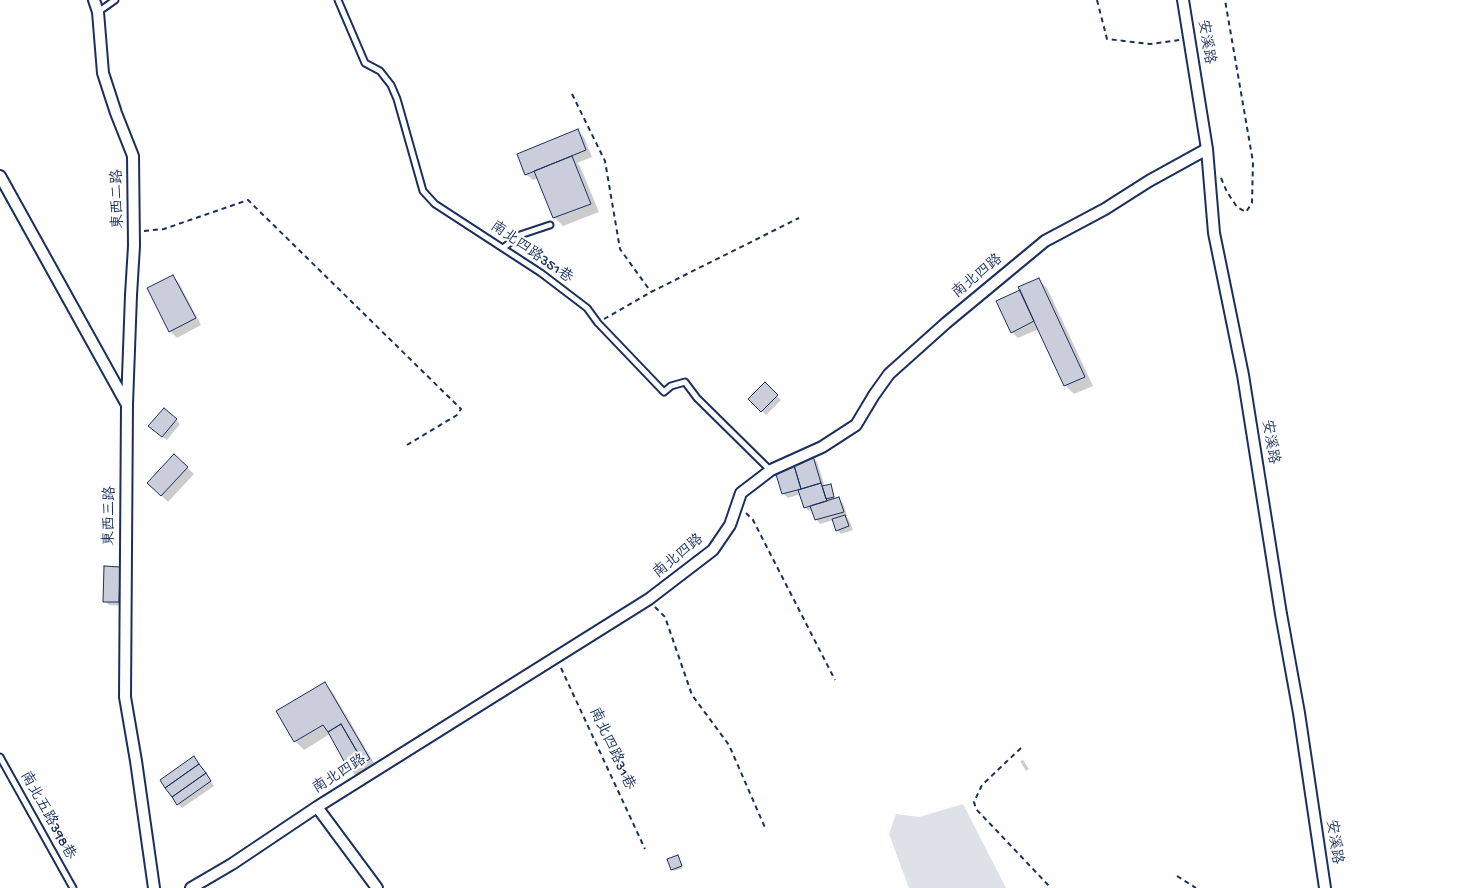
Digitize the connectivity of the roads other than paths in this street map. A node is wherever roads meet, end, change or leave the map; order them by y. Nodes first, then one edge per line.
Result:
1 (94, 0) edge
2 (115, 0) edge
3 (338, 0) edge
4 (1183, 0) edge
5 (98, 12) junction
6 (1207, 149) junction
7 (0, 176) edge
8 (550, 225) dead end
9 (503, 248) junction
10 (127, 404) junction
11 (770, 470) junction
12 (0, 757) edge
13 (317, 807) junction
14 (73, 888) edge
15 (154, 888) edge
16 (192, 888) edge
17 (377, 888) edge
18 (1325, 888) edge

1 - 5 street, 東西二路
2 - 5 lane
3 - 9 lane, 南北四路351巷
4 - 6 street, 安溪路
5 - 10 street, 東西二路
6 - 11 street, 南北四路
6 - 18 street, 安溪路
7 - 10 street, 東西三路
8 - 9 lane
9 - 11 lane, 南北四路351巷
10 - 15 street, 東西三路
11 - 13 street, 南北四路
12 - 14 lane, 南北五路398巷
13 - 16 street, 南北四路
13 - 17 street

